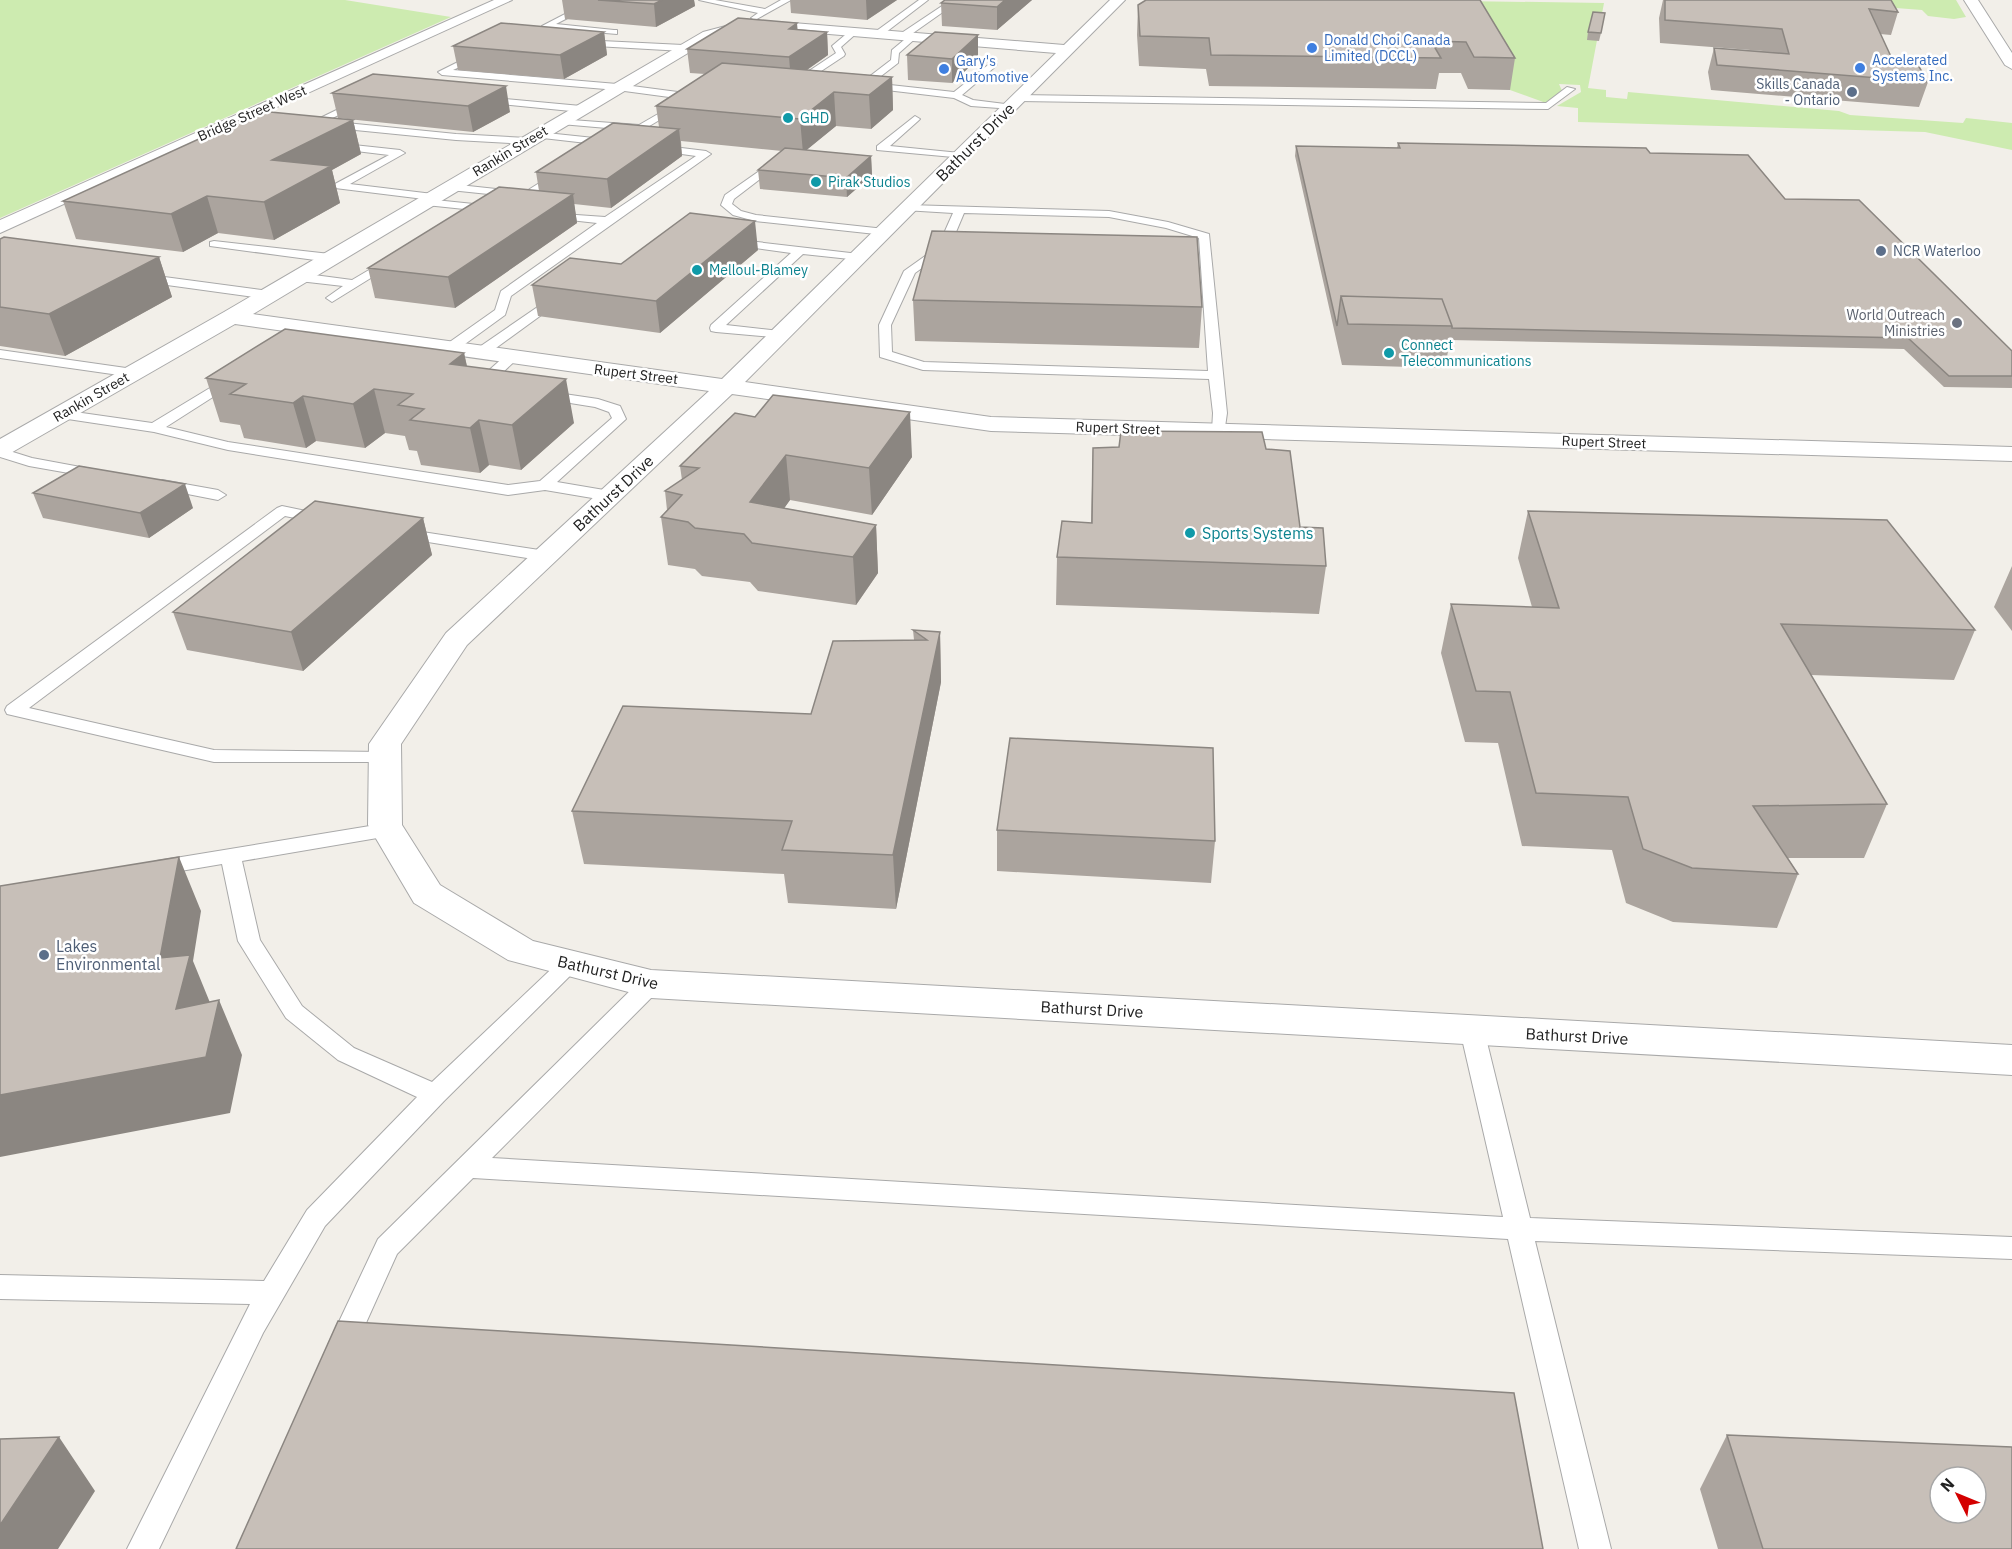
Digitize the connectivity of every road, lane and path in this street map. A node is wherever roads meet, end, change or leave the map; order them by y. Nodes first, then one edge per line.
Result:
1 (505, 0) edge
2 (598, 0) edge
3 (703, 0) edge
4 (786, 0) edge
5 (924, 0) edge
6 (956, 0) edge
7 (1118, 0) edge
8 (1971, 0) edge
9 (766, 12) junction
10 (741, 27) junction
11 (854, 32) junction
12 (628, 34) edge
13 (878, 34) junction
14 (908, 37) junction
15 (568, 42) edge
16 (685, 42) junction
17 (492, 48) edge
18 (1067, 50) junction
19 (993, 64) dead end
20 (2012, 65) edge
21 (781, 85) edge
22 (617, 87) junction
23 (1570, 89) dead end
24 (956, 95) junction
25 (365, 99) edge
26 (477, 99) edge
27 (1014, 103) junction
28 (581, 109) junction
29 (915, 119) dead end
30 (561, 121) junction
31 (532, 138) junction
32 (607, 142) junction
33 (320, 145) edge
34 (629, 145) edge
35 (651, 147) edge
36 (587, 156) edge
37 (960, 156) junction
38 (768, 168) edge
39 (567, 169) edge
40 (450, 187) junction
41 (429, 199) junction
42 (478, 207) junction
43 (908, 208) junction
44 (502, 210) edge
45 (960, 210) junction
46 (537, 214) edge
47 (459, 219) edge
48 (607, 221) junction
49 (0, 227) edge
50 (885, 231) junction
51 (722, 241) edge
52 (214, 244) dead end
53 (801, 250) junction
54 (402, 254) edge
55 (859, 257) junction
56 (330, 258) junction
57 (126, 276) edge
58 (299, 277) junction
59 (355, 284) junction
60 (573, 286) edge
61 (269, 295) junction
62 (332, 298) dead end
63 (232, 317) junction
64 (780, 335) junction
65 (449, 349) junction
66 (0, 354) edge
67 (480, 354) junction
68 (511, 358) junction
69 (242, 372) edge
70 (133, 373) junction
71 (1215, 375) junction
72 (728, 386) junction
73 (61, 414) junction
74 (154, 428) junction
75 (1219, 431) junction
76 (0, 450) edge
77 (2012, 454) edge
78 (107, 476) edge
79 (151, 483) edge
80 (544, 485) junction
81 (218, 495) dead end
82 (610, 496) junction
83 (339, 522) edge
84 (385, 530) edge
85 (546, 556) junction
86 (385, 758) junction
87 (388, 830) junction
88 (231, 856) junction
89 (138, 871) edge
90 (571, 964) junction
91 (651, 984) junction
92 (1472, 1030) junction
93 (2012, 1060) edge
94 (435, 1094) junction
95 (467, 1167) junction
96 (1520, 1229) junction
97 (2012, 1248) edge
98 (0, 1287) edge
99 (271, 1293) junction
100 (333, 1365) edge
101 (143, 1549) edge
102 (1595, 1549) edge

1 - 49 street, Bridge Street West
2 - 12 lane
3 - 9 lane
4 - 9 lane
5 - 13 lane
6 - 14 lane
7 - 18 street, Bathurst Drive
8 - 20 street
9 - 10 lane
10 - 11 street, Rankin Street
10 - 16 street, Rankin Street
11 - 13 street, Rankin Street
11 - 21 lane
13 - 14 street, Rankin Street
14 - 18 street, Rankin Street
14 - 24 lane
15 - 16 lane
16 - 22 street, Rankin Street
17 - 22 lane
18 - 27 street, Bathurst Drive
19 - 24 lane
22 - 28 street, Rankin Street
22 - 30 lane
23 - 27 lane
24 - 27 lane
25 - 31 lane
26 - 28 lane
27 - 37 street, Bathurst Drive
28 - 30 street, Rankin Street
29 - 37 lane
30 - 31 street, Rankin Street
31 - 32 lane
31 - 40 street, Rankin Street
32 - 34 lane
32 - 36 lane
33 - 41 lane
35 - 48 lane
37 - 43 street, Bathurst Drive
38 - 50 lane
39 - 40 lane
40 - 41 street, Rankin Street
41 - 42 lane
41 - 56 street, Rankin Street
42 - 44 lane
42 - 47 lane
43 - 45 lane
43 - 50 street, Bathurst Drive
45 - 71 lane
45 - 71 lane
46 - 48 lane
48 - 65 lane
50 - 55 street, Bathurst Drive
51 - 53 lane
52 - 56 lane
53 - 55 lane
53 - 64 lane
54 - 59 lane
55 - 64 street, Bathurst Drive
56 - 58 street, Rankin Street
57 - 61 lane
58 - 59 lane
58 - 61 street, Rankin Street
59 - 62 lane
60 - 67 lane
61 - 63 street, Rankin Street
63 - 65 street, Rupert Street
63 - 70 street, Rankin Street
64 - 72 street, Bathurst Drive
65 - 67 street, Rupert Street
66 - 70 lane
67 - 68 street, Rupert Street
68 - 72 street, Rupert Street
68 - 80 lane
69 - 74 lane
70 - 73 street, Rankin Street
71 - 75 lane
72 - 75 street, Rupert Street
72 - 82 street, Bathurst Drive
73 - 74 lane
73 - 76 street, Rankin Street
74 - 80 lane
75 - 77 street, Rupert Street
76 - 78 lane
79 - 81 lane
80 - 82 lane
82 - 85 street, Bathurst Drive
83 - 86 lane
84 - 85 lane
85 - 86 street, Bathurst Drive
86 - 87 street, Bathurst Drive
87 - 88 lane
87 - 90 street, Bathurst Drive
88 - 89 lane
88 - 94 lane
90 - 91 street, Bathurst Drive
90 - 94 lane
91 - 92 street, Bathurst Drive
91 - 95 lane
92 - 93 street, Bathurst Drive
92 - 96 lane
94 - 99 lane
95 - 96 lane
95 - 100 lane
96 - 97 lane
96 - 102 lane
98 - 99 lane
99 - 101 lane

